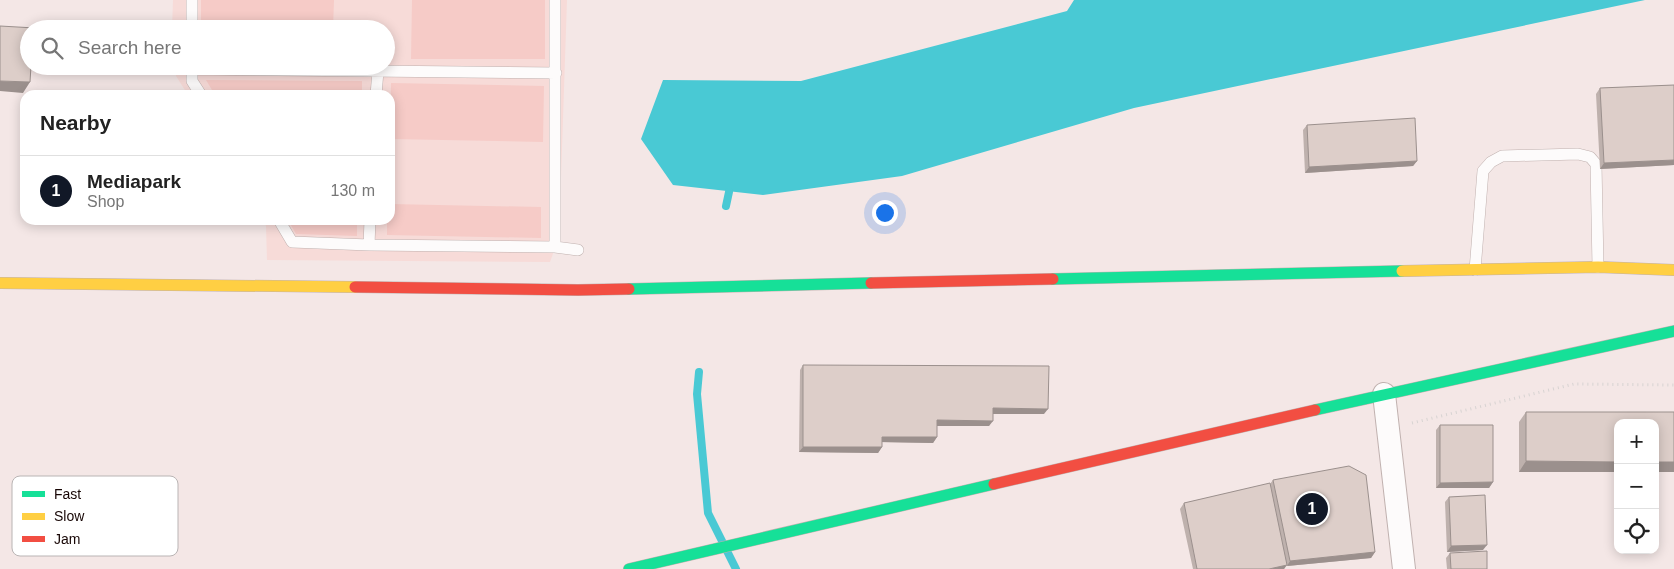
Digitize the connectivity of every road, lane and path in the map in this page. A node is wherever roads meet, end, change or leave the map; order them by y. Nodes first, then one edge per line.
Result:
1 (192, 0) edge
2 (555, 0) edge
3 (192, 20) edge
4 (395, 71) edge
5 (556, 73) junction
6 (192, 75) edge
7 (378, 75) edge
8 (198, 90) edge
9 (376, 90) edge
10 (281, 225) edge
11 (370, 225) edge
12 (369, 245) junction
13 (555, 248) junction
14 (578, 250) dead end
15 (1598, 267) junction
16 (1475, 270) junction
17 (1674, 270) edge
18 (0, 283) edge
19 (1674, 331) edge
20 (1674, 385) edge
21 (1384, 394) junction
22 (1388, 428) junction
23 (630, 569) edge
24 (1404, 569) edge

1 - 3 lane
2 - 5 lane
4 - 5 lane
5 - 13 lane
6 - 8 lane
7 - 9 lane
10 - 12 lane
11 - 12 lane
12 - 13 lane
13 - 14 lane
15 - 16 street
15 - 16 lane
15 - 17 street
16 - 18 street
19 - 21 street
20 - 22 path
21 - 22 street
21 - 23 street
22 - 24 street

